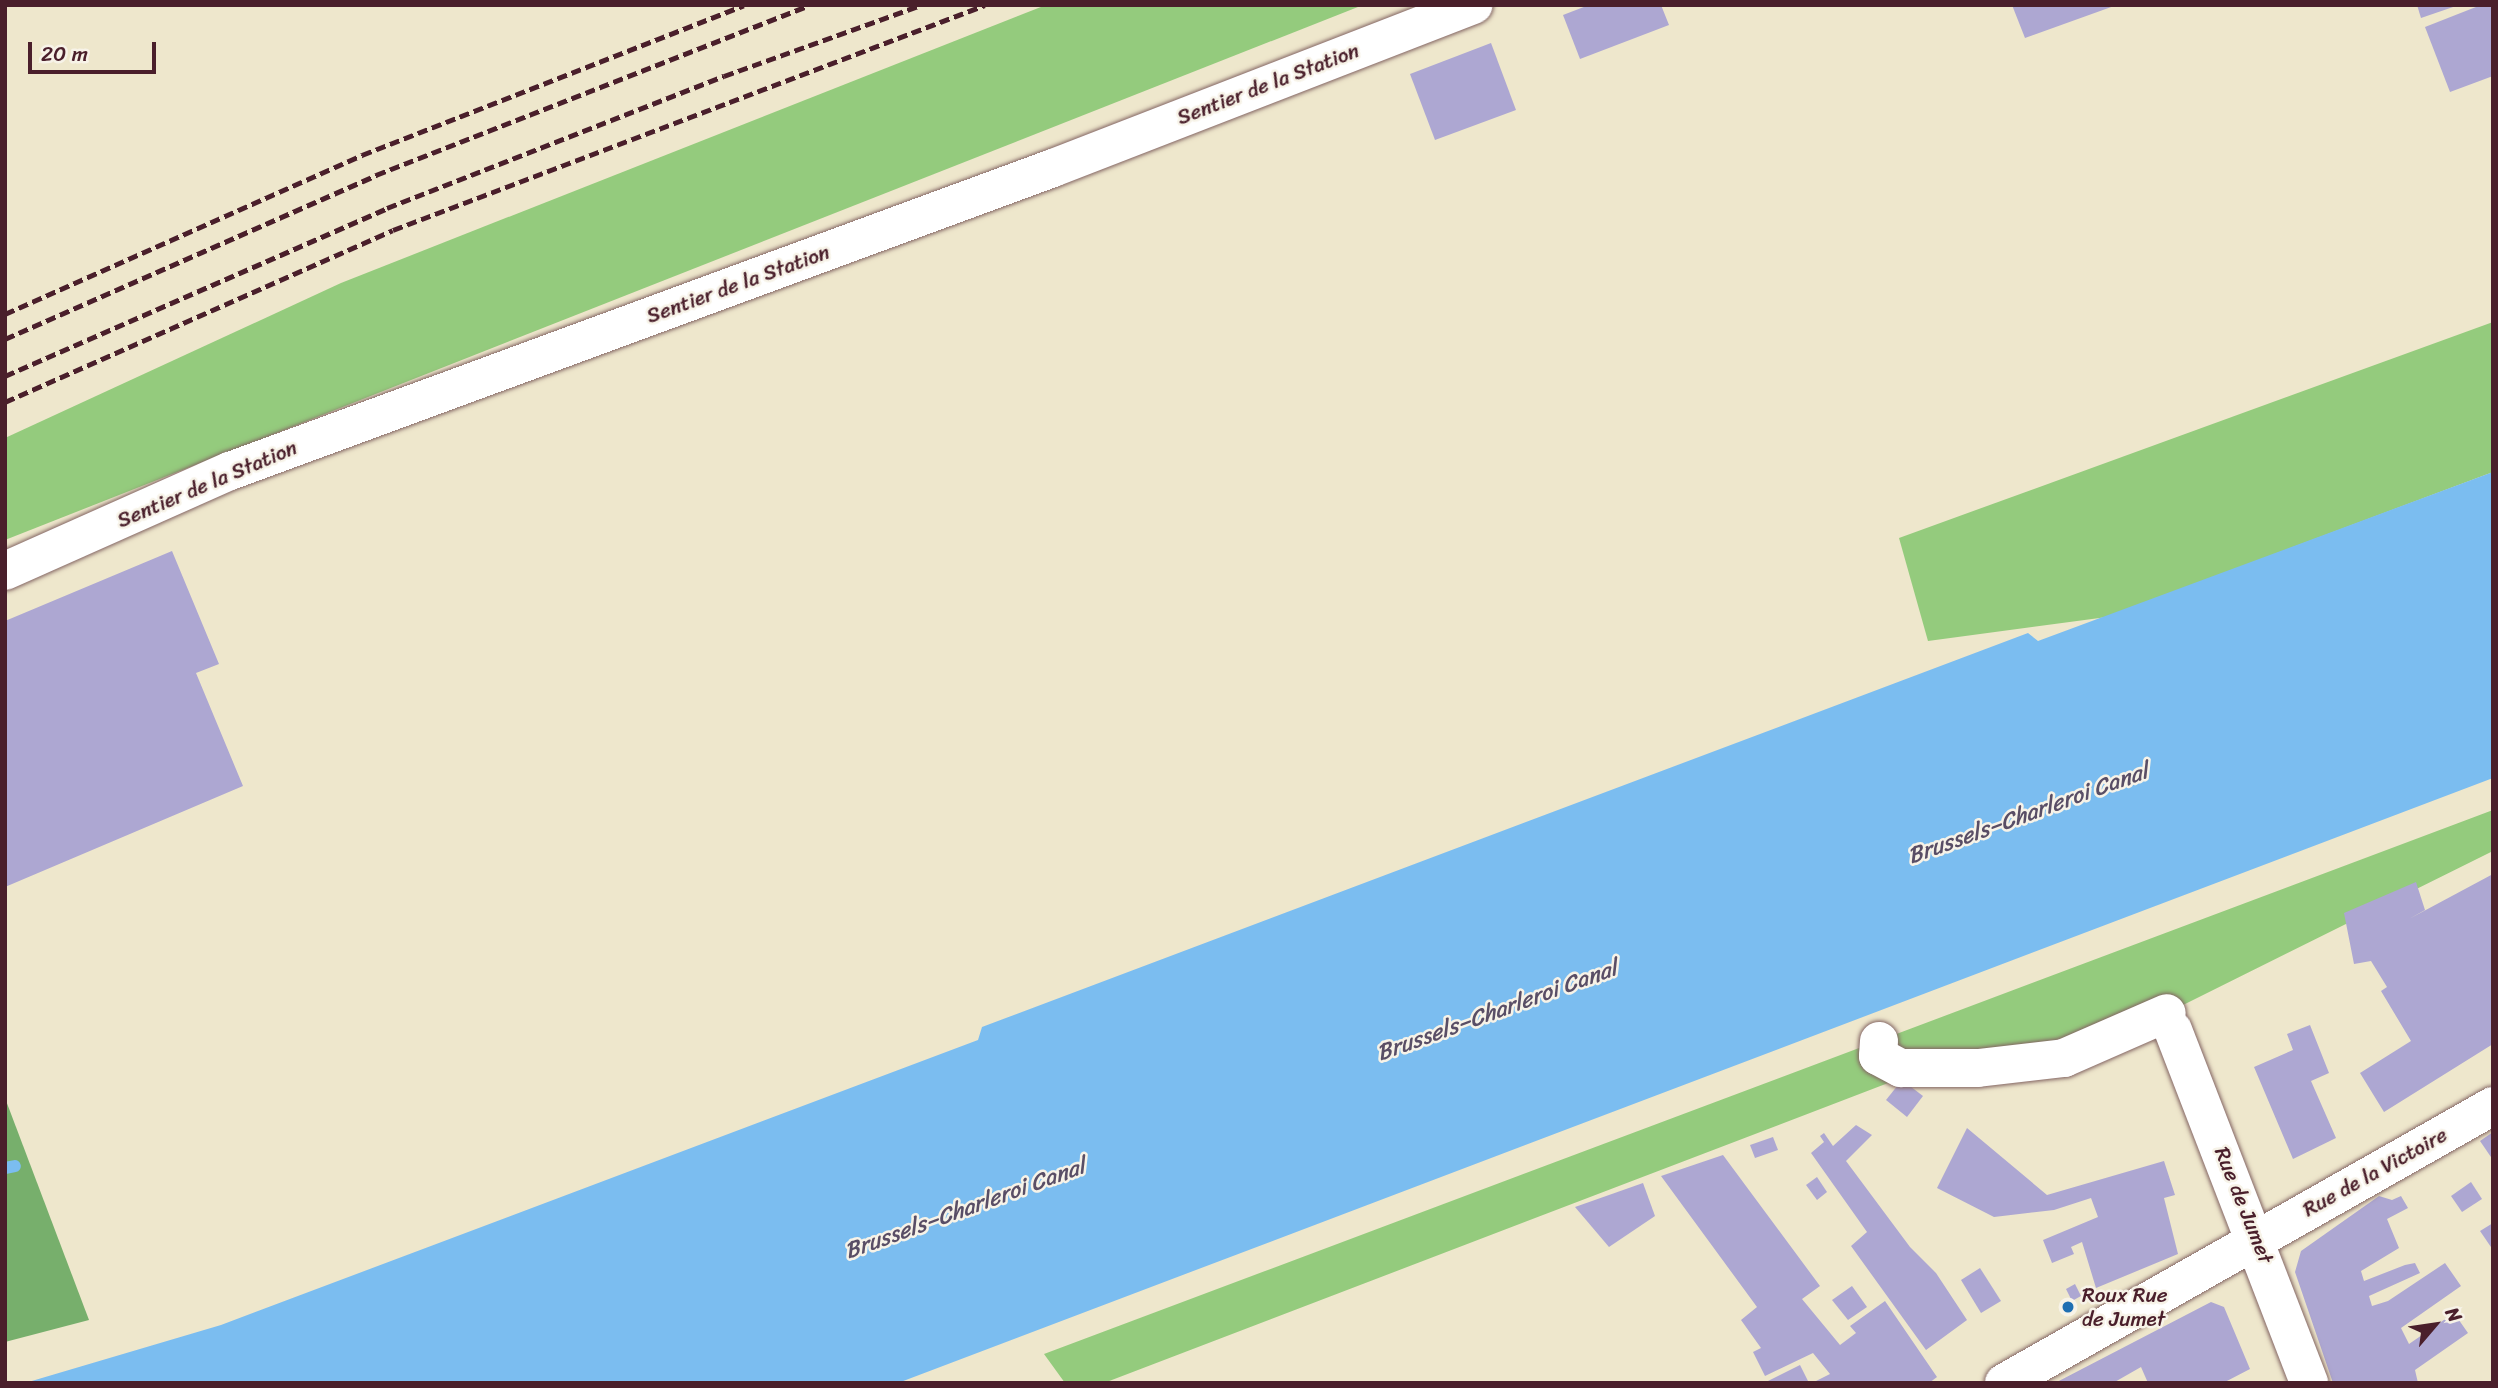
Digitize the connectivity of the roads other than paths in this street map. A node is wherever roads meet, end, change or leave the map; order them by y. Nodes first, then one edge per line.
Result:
1 (1474, 5) edge
2 (5, 571) edge
3 (1880, 1041) dead end
4 (2493, 1105) edge
5 (2257, 1238) junction
6 (2004, 1383) edge
7 (2309, 1383) edge

1 - 2 street, Sentier de la Station
3 - 5 street, Rue de Jumet
4 - 5 street, Rue de la Victoire
5 - 6 street, Rue de la Victoire
5 - 7 street, Rue de Jumet

